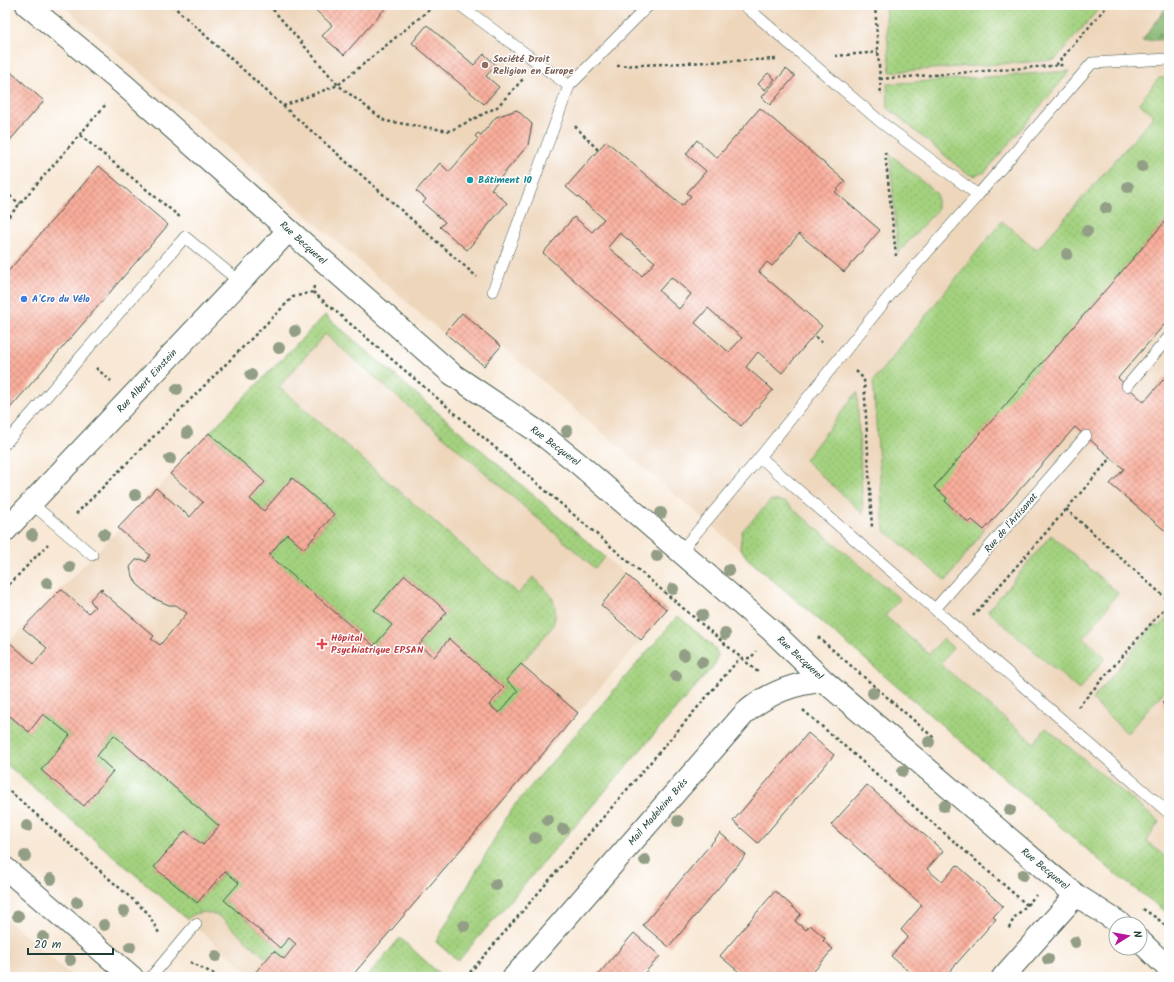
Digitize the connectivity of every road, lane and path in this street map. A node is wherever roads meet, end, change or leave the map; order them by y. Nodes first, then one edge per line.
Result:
1 (27, 5) edge
2 (172, 5) edge
3 (269, 5) edge
4 (435, 5) edge
5 (460, 5) edge
6 (649, 5) edge
7 (744, 5) edge
8 (1108, 5) edge
9 (878, 52) dead end
10 (806, 58) junction
11 (1169, 59) edge
12 (1092, 63) junction
13 (539, 64) junction
14 (1056, 66) junction
15 (587, 68) junction
16 (880, 79) dead end
17 (123, 84) junction
18 (338, 86) junction
19 (569, 86) junction
20 (283, 106) junction
21 (560, 110) junction
22 (80, 135) junction
23 (598, 150) dead end
24 (5, 192) edge
25 (978, 195) junction
26 (20, 204) junction
27 (5, 221) edge
28 (288, 230) junction
29 (185, 237) junction
30 (314, 280) dead end
31 (240, 282) junction
32 (493, 291) joint
33 (313, 292) junction
34 (815, 337) dead end
35 (1169, 337) edge
36 (82, 355) junction
37 (840, 357) junction
38 (1127, 386) dead end
39 (130, 398) junction
40 (1086, 436) dead end
41 (5, 444) edge
42 (760, 457) junction
43 (1111, 458) dead end
44 (31, 504) junction
45 (1066, 509) junction
46 (62, 530) junction
47 (5, 531) edge
48 (680, 552) junction
49 (92, 555) dead end
50 (873, 556) junction
51 (5, 589) edge
52 (1169, 602) edge
53 (935, 609) junction
54 (960, 631) junction
55 (740, 658) junction
56 (824, 681) junction
57 (780, 690) junction
58 (1065, 722) junction
59 (5, 787) edge
60 (1169, 812) edge
61 (5, 868) edge
62 (1076, 895) junction
63 (1109, 916) edge
64 (196, 924) dead end
65 (1005, 936) dead end
66 (1148, 948) edge
67 (173, 951) junction
68 (1169, 969) edge
69 (132, 977) edge
70 (151, 977) edge
71 (220, 977) edge
72 (466, 977) edge
73 (514, 977) edge
74 (1003, 977) edge

1 - 17 street, Rue Becquerel
2 - 20 path
3 - 18 path
4 - 18 path
5 - 13 lane
6 - 15 lane
7 - 10 lane
8 - 14 path
9 - 10 path
10 - 15 path
10 - 25 lane
11 - 12 lane
12 - 14 path
12 - 25 lane
13 - 18 path
13 - 19 lane
14 - 16 path
15 - 19 lane
17 - 22 path
17 - 28 street, Rue Becquerel
18 - 20 path
19 - 21 lane
20 - 32 path
21 - 23 path
21 - 32 lane
22 - 26 path
22 - 29 path
24 - 26 path
25 - 37 lane
26 - 27 path
28 - 31 street, Rue Albert Einstein
28 - 48 street, Rue Becquerel
29 - 31 lane
29 - 36 lane
30 - 33 path
31 - 39 street, Rue Albert Einstein
33 - 46 path
33 - 55 path
34 - 37 path
35 - 38 lane
36 - 39 path
36 - 41 lane
37 - 42 lane
37 - 50 path
39 - 44 street, Rue Albert Einstein
40 - 53 lane, Rue de l'Artisanat
42 - 48 lane
42 - 50 lane
43 - 45 path
44 - 46 lane
44 - 47 street, Rue Albert Einstein
45 - 52 path
45 - 54 path
46 - 49 lane
46 - 51 path
48 - 56 street, Rue Becquerel
50 - 53 lane
52 - 58 path
53 - 54 lane
54 - 58 lane
55 - 57 path
55 - 72 path
56 - 57 street, Mail Madeleine Brès
56 - 62 street, Rue Becquerel
57 - 65 path
57 - 73 street, Mail Madeleine Brès
58 - 60 lane
59 - 67 path
61 - 69 street
62 - 63 street, Rue Becquerel
62 - 74 street, Rue Becquerel
64 - 67 lane
66 - 68 street
67 - 70 lane
67 - 71 path

